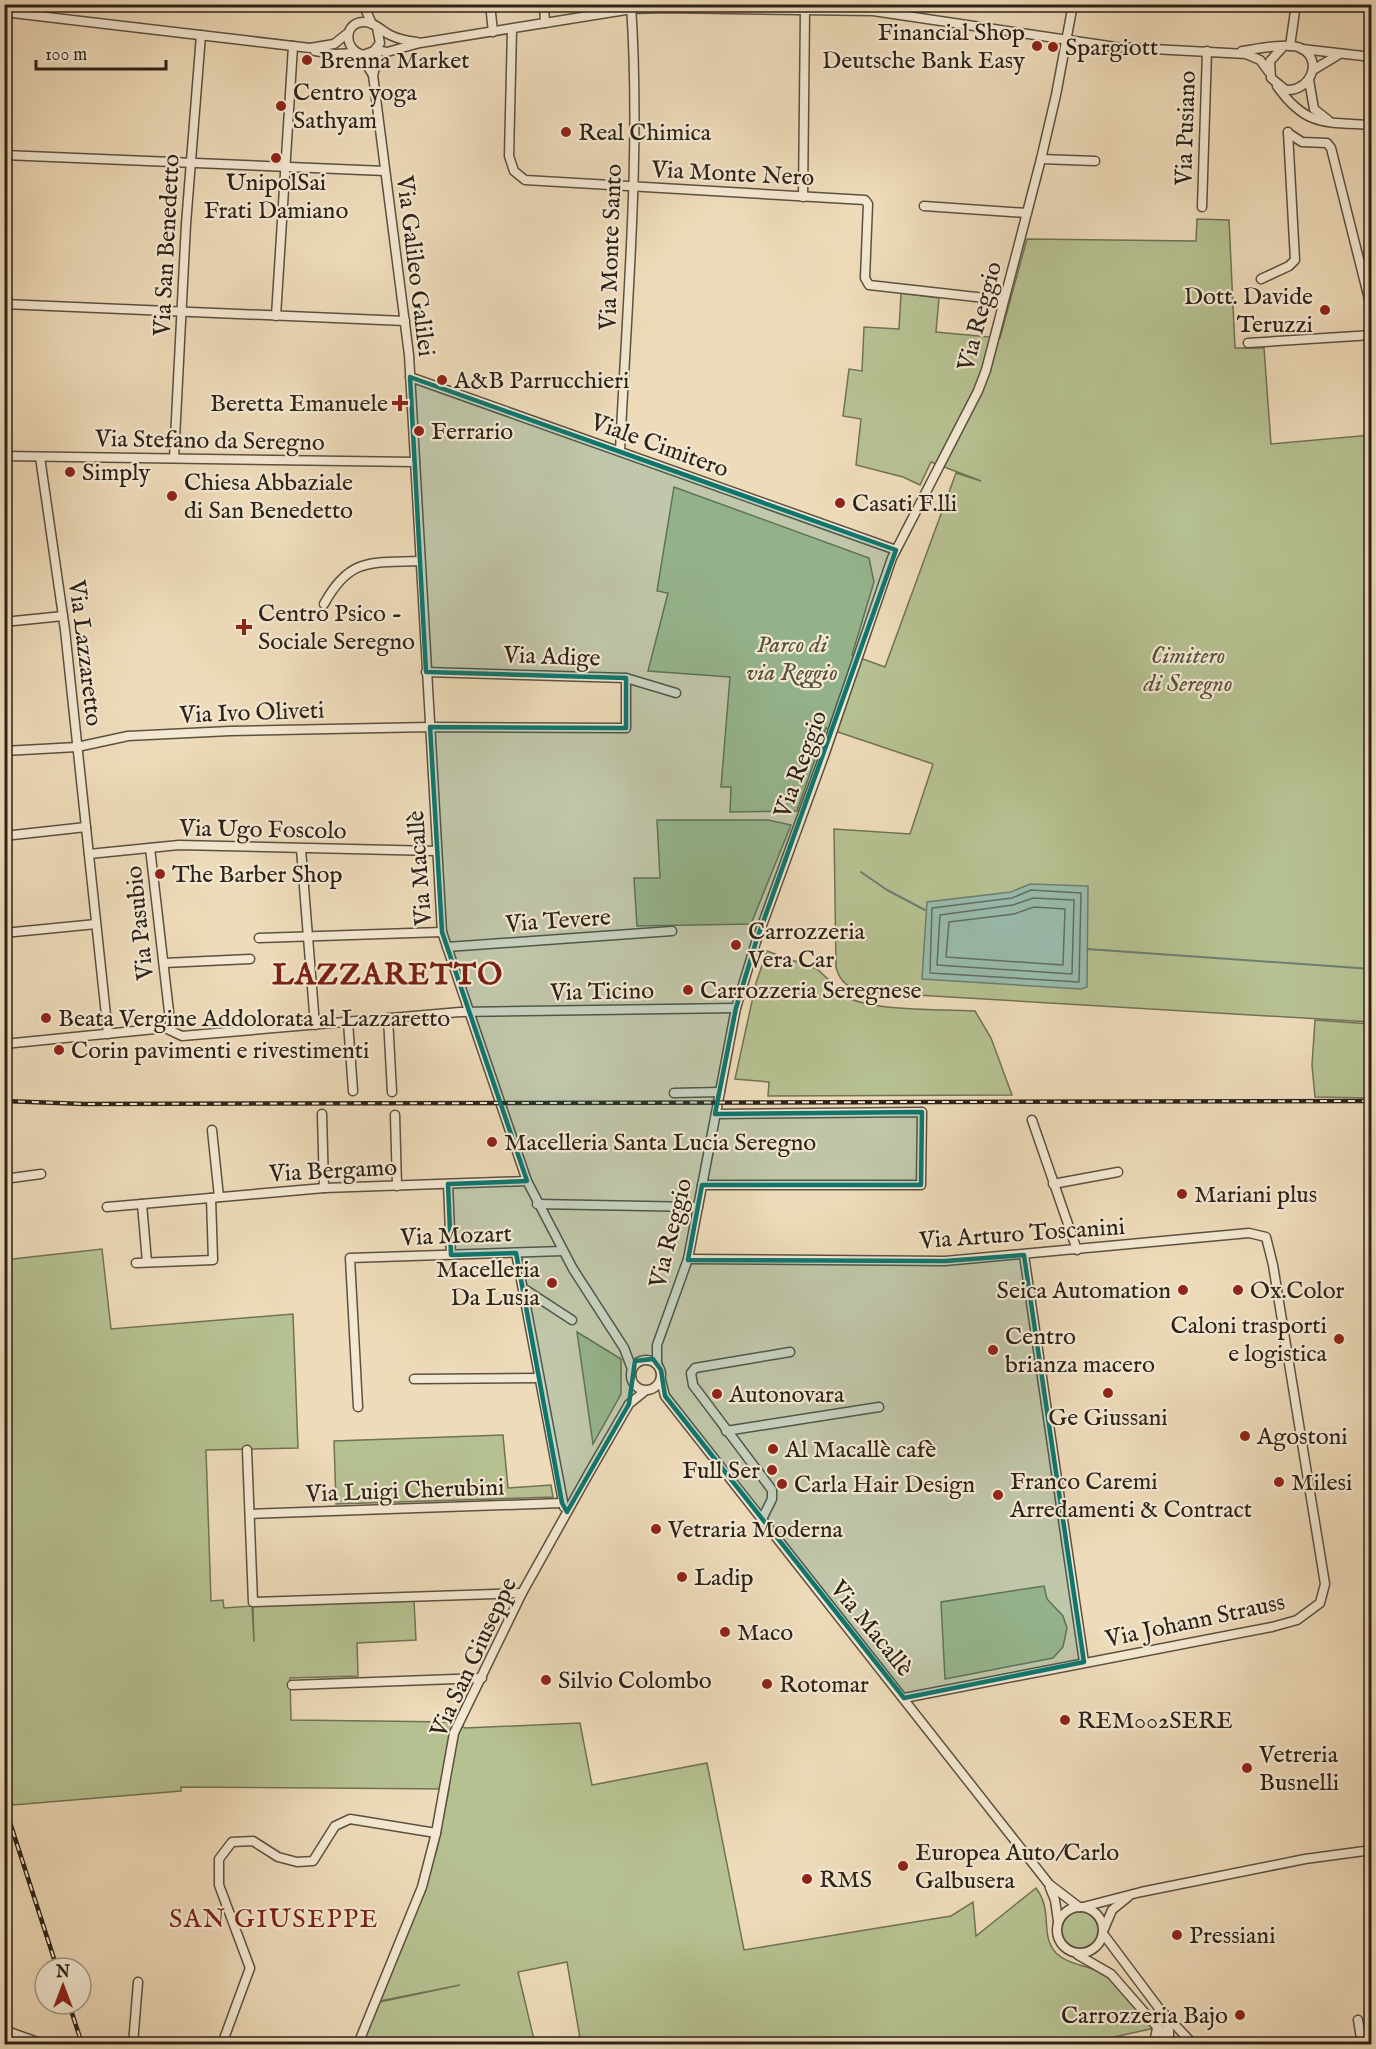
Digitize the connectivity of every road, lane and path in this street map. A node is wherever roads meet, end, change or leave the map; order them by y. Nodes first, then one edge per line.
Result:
1 (490, 4) edge
2 (544, 4) edge
3 (1073, 4) edge
4 (1296, 4) edge
5 (363, 6) edge
6 (632, 7) edge
7 (805, 11) junction
8 (4, 12) edge
9 (545, 23) junction
10 (375, 26) junction
11 (351, 29) junction
12 (512, 29) junction
13 (494, 32) junction
14 (201, 35) junction
15 (1065, 41) junction
16 (420, 43) junction
17 (293, 46) junction
18 (310, 48) junction
19 (1293, 48) junction
20 (1207, 51) junction
21 (1235, 52) junction
22 (376, 53) junction
23 (359, 54) junction
24 (1338, 55) junction
25 (1371, 57) edge
26 (1313, 69) junction
27 (1269, 72) junction
28 (373, 75) junction
29 (1309, 80) junction
30 (1275, 83) junction
31 (1334, 123) junction
32 (1371, 125) edge
33 (4, 155) edge
34 (1041, 159) junction
35 (1095, 161) dead end
36 (190, 164) junction
37 (285, 168) junction
38 (385, 171) junction
39 (632, 186) junction
40 (803, 197) junction
41 (924, 206) dead end
42 (1202, 207) dead end
43 (1027, 213) junction
44 (1261, 279) dead end
45 (1003, 300) junction
46 (4, 304) edge
47 (1371, 310) edge
48 (182, 312) junction
49 (276, 316) junction
50 (405, 321) junction
51 (1371, 335) edge
52 (1248, 343) dead end
53 (410, 377) junction
54 (620, 451) junction
55 (4, 456) edge
56 (40, 457) junction
57 (174, 458) junction
58 (415, 462) junction
59 (896, 550) junction
60 (420, 561) junction
61 (324, 604) dead end
62 (63, 616) junction
63 (4, 622) edge
64 (426, 672) junction
65 (626, 678) junction
66 (676, 693) dead end
67 (430, 727) junction
68 (77, 747) junction
69 (4, 751) edge
70 (86, 827) junction
71 (4, 836) edge
72 (150, 848) junction
73 (301, 849) junction
74 (436, 851) junction
75 (89, 854) junction
76 (96, 924) junction
77 (672, 931) dead end
78 (442, 932) junction
79 (4, 933) edge
80 (308, 937) junction
81 (260, 938) dead end
82 (447, 947) junction
83 (250, 959) dead end
84 (164, 963) junction
85 (736, 1008) junction
86 (469, 1012) junction
87 (388, 1018) junction
88 (348, 1022) junction
89 (315, 1025) junction
90 (171, 1029) junction
91 (108, 1034) junction
92 (4, 1044) edge
93 (353, 1091) dead end
94 (392, 1092) dead end
95 (720, 1092) junction
96 (674, 1093) dead end
97 (322, 1114) dead end
98 (716, 1114) junction
99 (395, 1115) dead end
100 (1032, 1120) dead end
101 (212, 1130) dead end
102 (1118, 1172) dead end
103 (41, 1174) dead end
104 (4, 1179) edge
105 (527, 1181) junction
106 (448, 1184) junction
107 (1053, 1184) junction
108 (702, 1185) junction
109 (397, 1186) junction
110 (324, 1188) junction
111 (215, 1197) junction
112 (142, 1204) junction
113 (537, 1204) junction
114 (106, 1207) dead end
115 (698, 1207) junction
116 (1077, 1250) junction
117 (563, 1251) junction
118 (516, 1253) junction
119 (451, 1255) junction
120 (1024, 1255) junction
121 (688, 1259) junction
122 (147, 1262) junction
123 (136, 1263) dead end
124 (523, 1288) junction
125 (572, 1320) dead end
126 (1283, 1326) joint
127 (657, 1345) junction
128 (624, 1348) junction
129 (790, 1352) dead end
130 (644, 1360) junction
131 (657, 1364) junction
132 (632, 1369) junction
133 (539, 1378) junction
134 (414, 1379) dead end
135 (661, 1380) junction
136 (633, 1383) junction
137 (647, 1391) junction
138 (665, 1396) junction
139 (629, 1404) junction
140 (358, 1407) dead end
141 (879, 1407) dead end
142 (726, 1431) junction
143 (247, 1450) dead end
144 (562, 1503) junction
145 (567, 1512) junction
146 (250, 1514) junction
147 (761, 1521) junction
148 (522, 1593) junction
149 (1084, 1662) junction
150 (482, 1678) junction
151 (292, 1686) dead end
152 (904, 1698) junction
153 (436, 1833) junction
154 (1371, 1850) edge
155 (1049, 1884) junction
156 (1132, 1894) junction
157 (1081, 1907) junction
158 (1058, 1922) junction
159 (1104, 1932) junction
160 (1075, 1953) junction
161 (1118, 1956) junction
162 (138, 1982) dead end
163 (1358, 2020) dead end
164 (1157, 2028) junction
165 (4, 2030) edge
166 (43, 2044) edge
167 (133, 2044) edge
168 (222, 2044) edge
169 (358, 2044) edge
170 (1154, 2044) edge
171 (1169, 2044) edge
172 (1193, 2044) edge
173 (1362, 2044) edge

1 - 13 street
2 - 9 street
3 - 15 street, Via Reggio
4 - 19 street
5 - 10 street
5 - 11 street
6 - 7 street
6 - 9 street
6 - 39 street, Via Monte Santo
7 - 15 street
7 - 40 street
8 - 14 street
9 - 12 street
10 - 11 street
10 - 16 street
10 - 22 street
11 - 18 street
11 - 23 street
12 - 13 street
12 - 39 street, Via Monte Nero
13 - 16 street
14 - 17 street
14 - 36 street, Via San Benedetto
15 - 20 street
15 - 34 street, Via Reggio
16 - 22 street
17 - 18 street
17 - 37 street
18 - 23 street
19 - 21 street
19 - 24 street
19 - 26 street
19 - 27 street
20 - 21 street
20 - 42 street, Via Pusiano
21 - 27 street
22 - 23 street
22 - 28 street, Via Galileo Galilei
23 - 28 street, Via Galileo Galilei
24 - 25 street
24 - 26 street
26 - 29 street
27 - 30 street
28 - 38 street, Via Galileo Galilei
29 - 30 street
29 - 31 street
30 - 31 street
31 - 32 street
33 - 36 street
34 - 35 street
34 - 43 street, Via Reggio
36 - 37 street
36 - 48 street, Via San Benedetto
37 - 38 street
37 - 49 street
38 - 50 street, Via Galileo Galilei
39 - 40 street, Via Monte Nero
39 - 54 street, Via Monte Santo
40 - 45 street, Via Monte Nero
41 - 43 street
43 - 45 street, Via Reggio
44 - 47 street
45 - 59 street, Via Reggio
46 - 48 street
48 - 49 street
48 - 57 street, Via San Benedetto
49 - 50 street
50 - 53 street, Via Galileo Galilei
51 - 52 street
53 - 54 street, Viale Cimitero
53 - 58 street, Via Galileo Galilei
54 - 59 street, Viale Cimitero
55 - 56 street, Via Stefano da Seregno
56 - 57 street, Via Stefano da Seregno
56 - 62 street, Via Lazzaretto
57 - 58 street, Via Stefano da Seregno
58 - 60 street, Via Macallè
59 - 85 street, Via Reggio
60 - 61 street
60 - 64 street, Via Macallè
62 - 63 street
62 - 68 street, Via Lazzaretto
64 - 65 street, Via Adige
64 - 67 street, Via Macallè
65 - 66 street, Via Adige
65 - 67 street, Via Ivo Oliveti
67 - 68 street, Via Ivo Oliveti
67 - 74 street, Via Macallè
68 - 69 street, Via Ivo Oliveti
68 - 70 street, Via Lazzaretto
70 - 71 street
70 - 75 street, Via Lazzaretto
72 - 73 street, Via Ugo Foscolo
72 - 75 street, Via Ugo Foscolo
72 - 84 street, Via Pasubio
73 - 74 street, Via Ugo Foscolo
73 - 80 street
74 - 78 street, Via Macallè
75 - 76 street, Via Lazzaretto
76 - 79 street
76 - 91 street, Via Lazzaretto
77 - 82 street, Via Tevere
78 - 80 street
78 - 82 street, Via Macallè
80 - 81 street
80 - 89 street
82 - 86 street, Via Macallè
83 - 84 street
84 - 90 street, Via Pasubio
85 - 86 street, Via Ticino
85 - 95 street, Via Reggio
86 - 87 street, Via Ticino
86 - 105 street, Via Macallè
87 - 88 street, Via Ticino
87 - 94 street
88 - 89 street, Via Ticino
88 - 93 street
89 - 90 street, Via Ticino
90 - 91 street, Via Ticino
91 - 92 street, Via Ticino
95 - 96 street
95 - 98 street, Via Reggio
97 - 110 street
98 - 108 street, Via Reggio
98 - 108 street
99 - 109 street
100 - 107 street
101 - 111 street
102 - 107 street
103 - 104 street
105 - 106 street, Via Bergamo
105 - 113 street, Via Macallè
106 - 109 street, Via Bergamo
106 - 119 street
107 - 116 street
108 - 115 street, Via Reggio
109 - 110 street, Via Bergamo
110 - 111 street, Via Bergamo
111 - 112 street, Via Bergamo
111 - 122 street
112 - 114 street, Via Bergamo
112 - 122 street
113 - 115 street
113 - 117 street, Via Macallè
115 - 121 street, Via Reggio
116 - 120 street, Via Arturo Toscanini
116 - 126 street, Via Arturo Toscanini
117 - 118 street, Via Mozart
117 - 128 street, Via Macallè
118 - 119 street, Via Mozart
118 - 124 street
119 - 140 street, Via Mozart
120 - 121 street, Via Arturo Toscanini
120 - 149 street
121 - 127 street, Via Reggio
122 - 123 street
124 - 125 street
124 - 133 street
126 - 149 street, Via Johann Strauss
127 - 130 street, Via Reggio
127 - 131 street, Via Reggio
128 - 130 street, Via Macallè
128 - 132 street, Via Macallè
129 - 142 street
130 - 131 street
130 - 132 street
131 - 135 street
132 - 136 street
133 - 134 street
133 - 144 street
135 - 137 street
135 - 138 street, Via Macallè
136 - 137 street
136 - 139 street, Via San Giuseppe
137 - 138 street
137 - 139 street, Via San Giuseppe
138 - 147 street, Via Macallè
139 - 145 street, Via San Giuseppe
141 - 142 street
142 - 147 street
143 - 146 street
144 - 145 street
144 - 146 street, Via Luigi Cherubini
145 - 148 street, Via San Giuseppe
146 - 148 street
147 - 152 street, Via Macallè
148 - 150 street, Via San Giuseppe
149 - 152 street, Via Johann Strauss
150 - 151 street
150 - 153 street, Via San Giuseppe
152 - 155 street, Via Macallè
153 - 168 street
153 - 169 street, Via San Giuseppe
154 - 156 street
155 - 157 street, Via Macallè
155 - 158 street, Via Macallè
156 - 157 street
156 - 159 street
157 - 158 street
157 - 159 street
158 - 160 street
159 - 160 street
159 - 161 street
160 - 164 street
161 - 171 street
161 - 172 street
162 - 167 street
163 - 173 street
164 - 170 street
164 - 171 street
165 - 166 street

